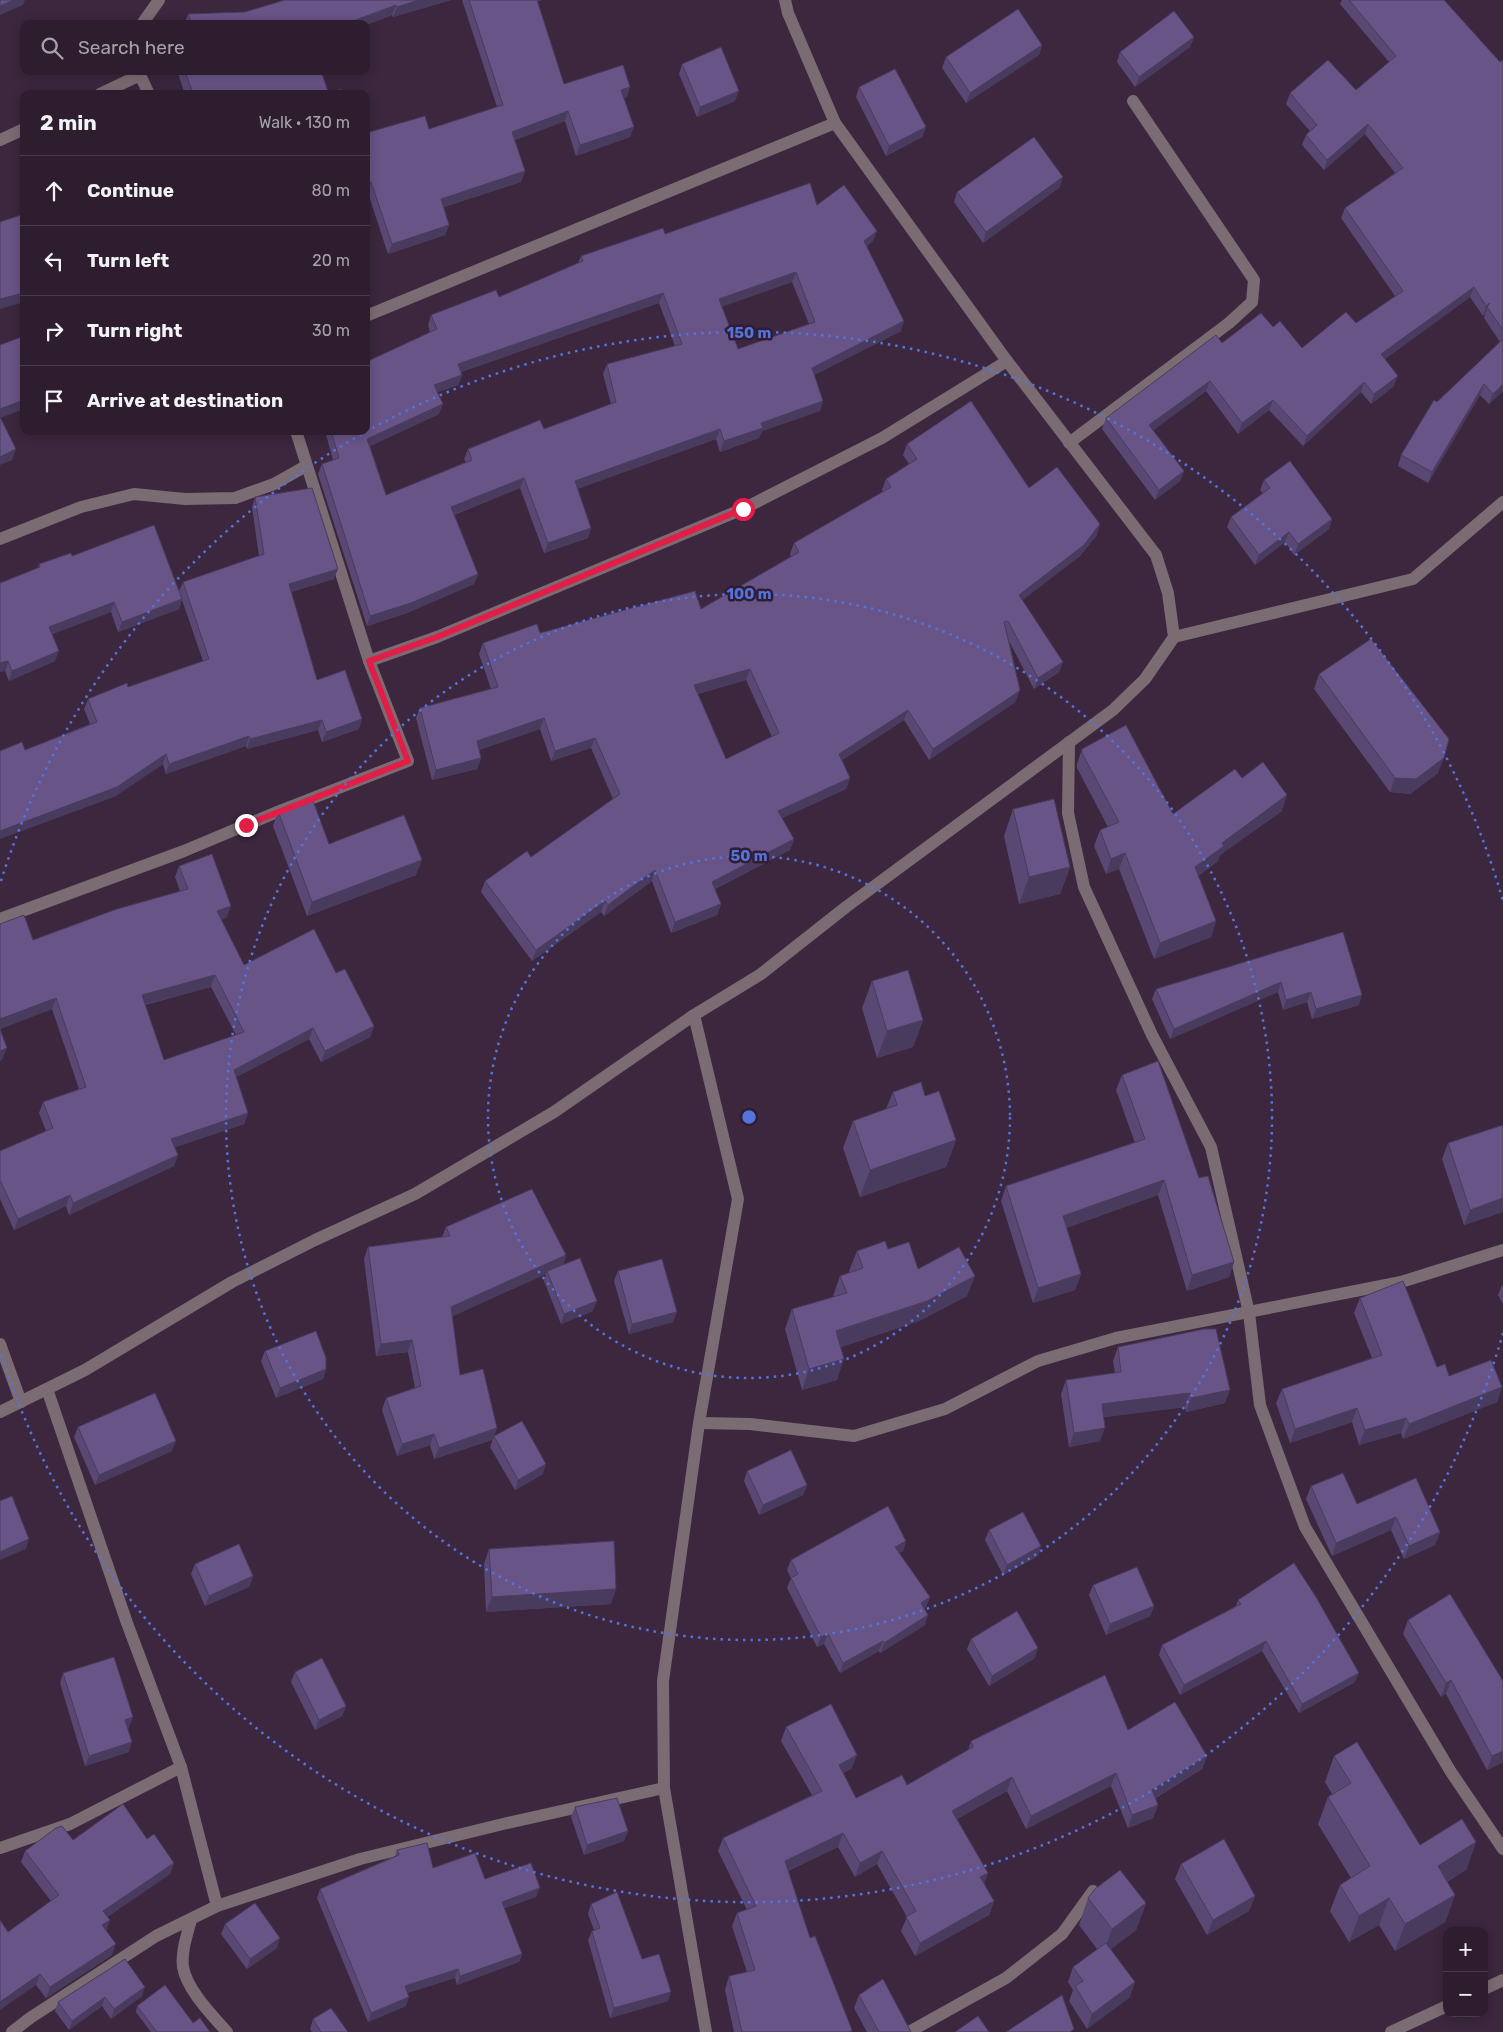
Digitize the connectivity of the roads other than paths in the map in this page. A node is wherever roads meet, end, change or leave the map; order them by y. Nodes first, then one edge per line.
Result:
1 (159, 0) edge
2 (786, 0) edge
3 (145, 20) edge
4 (136, 75) edge
5 (141, 75) edge
6 (108, 90) edge
7 (147, 90) edge
8 (1133, 101) dead end
9 (835, 123) junction
10 (20, 131) edge
11 (0, 140) edge
12 (370, 314) edge
13 (1007, 361) junction
14 (297, 435) edge
15 (1069, 443) junction
16 (306, 466) junction
17 (1503, 502) edge
18 (0, 539) edge
19 (1174, 637) junction
20 (369, 661) junction
21 (1069, 742) junction
22 (0, 919) edge
23 (694, 1015) junction
24 (1503, 1250) edge
25 (1249, 1313) junction
26 (0, 1344) edge
27 (47, 1389) junction
28 (22, 1402) junction
29 (0, 1412) edge
30 (699, 1423) junction
31 (181, 1767) junction
32 (664, 1788) junction
33 (0, 1848) edge
34 (1503, 1849) edge
35 (1093, 1891) edge
36 (217, 1906) junction
37 (191, 1920) junction
38 (1503, 1980) edge
39 (1488, 1987) edge
40 (1443, 2008) edge
41 (12, 2032) edge
42 (227, 2032) edge
43 (706, 2032) edge
44 (908, 2032) edge
45 (1391, 2032) edge

1 - 3 street
2 - 9 street
4 - 6 street
5 - 7 street
8 - 15 street
9 - 12 street
9 - 13 street
10 - 11 street
13 - 15 street
13 - 20 street
14 - 16 street
15 - 19 street
16 - 18 street
16 - 20 street
17 - 19 street
19 - 21 street
20 - 22 street
21 - 23 street
21 - 25 street
23 - 27 street
23 - 30 street
24 - 25 street
25 - 30 street
25 - 34 street
26 - 28 street
27 - 28 street
27 - 31 street
28 - 29 street
30 - 32 street
31 - 33 street
31 - 36 street
32 - 36 street
32 - 43 street
35 - 44 street
36 - 37 street
37 - 41 street
37 - 42 street
38 - 39 street
40 - 45 street

